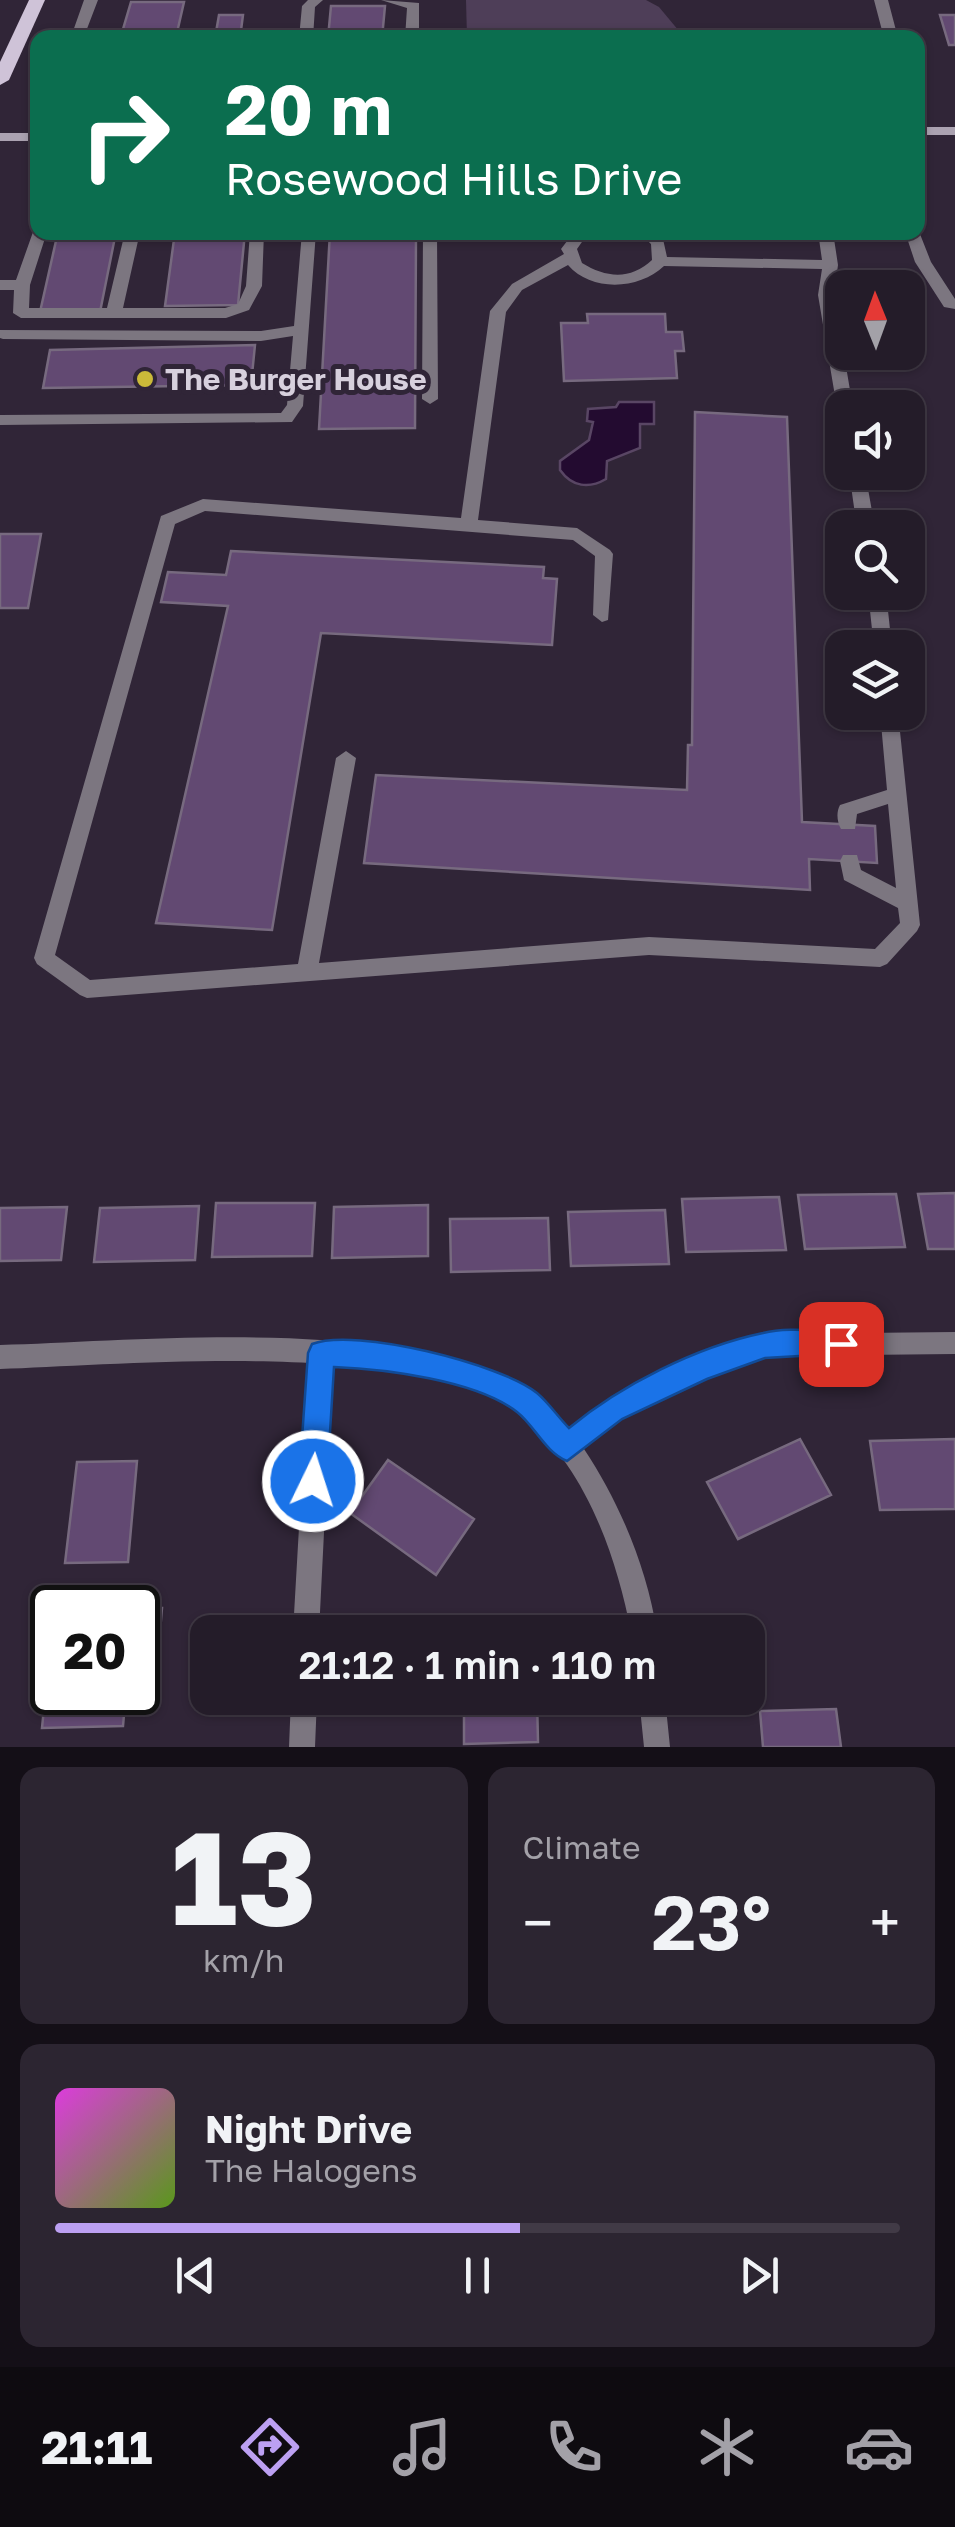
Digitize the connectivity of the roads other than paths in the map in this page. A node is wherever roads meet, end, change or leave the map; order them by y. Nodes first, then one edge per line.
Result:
1 (37, 0) edge
2 (91, 0) edge
3 (316, 0) edge
4 (388, 0) edge
5 (882, 0) edge
6 (34, 30) edge
7 (80, 30) edge
8 (307, 30) edge
9 (412, 30) edge
10 (889, 30) edge
11 (30, 42) edge
12 (0, 80) edge
13 (955, 130) edge
14 (925, 131) edge
15 (30, 137) edge
16 (0, 138) edge
17 (37, 240) edge
18 (131, 240) edge
19 (257, 240) edge
20 (307, 240) edge
21 (430, 240) edge
22 (656, 240) edge
23 (827, 240) edge
24 (915, 240) edge
25 (574, 241) edge
26 (660, 261) junction
27 (830, 264) junction
28 (0, 285) edge
29 (22, 285) junction
30 (955, 304) edge
31 (114, 312) junction
32 (301, 330) junction
33 (1, 338) edge
34 (843, 390) edge
35 (430, 400) dead end
36 (0, 420) edge
37 (469, 525) junction
38 (602, 615) dead end
39 (891, 730) edge
40 (346, 758) dead end
41 (897, 794) junction
42 (848, 824) dead end
43 (850, 861) dead end
44 (908, 904) junction
45 (307, 971) junction
46 (955, 1342) edge
47 (321, 1353) junction
48 (0, 1357) edge
49 (567, 1447) junction
50 (307, 1615) edge
51 (640, 1615) edge
52 (303, 1715) edge
53 (654, 1715) edge
54 (302, 1747) edge
55 (657, 1747) edge

1 - 6 main road
2 - 7 street
3 - 8 street
4 - 9 street
5 - 10 street
11 - 12 main road
13 - 14 main road
15 - 16 main road
17 - 29 street
18 - 31 street
19 - 31 street
20 - 32 street
21 - 35 street
22 - 26 street
23 - 27 street
24 - 30 street
25 - 26 street
25 - 37 street
26 - 27 street
27 - 34 street
28 - 29 street
29 - 31 street
32 - 33 street
32 - 36 street
37 - 38 street
37 - 45 street
39 - 41 street
40 - 45 street
41 - 42 street
41 - 44 street
43 - 44 street
44 - 45 street
46 - 49 street
47 - 48 street
47 - 49 street
47 - 50 street
49 - 51 street
52 - 54 street
53 - 55 street

